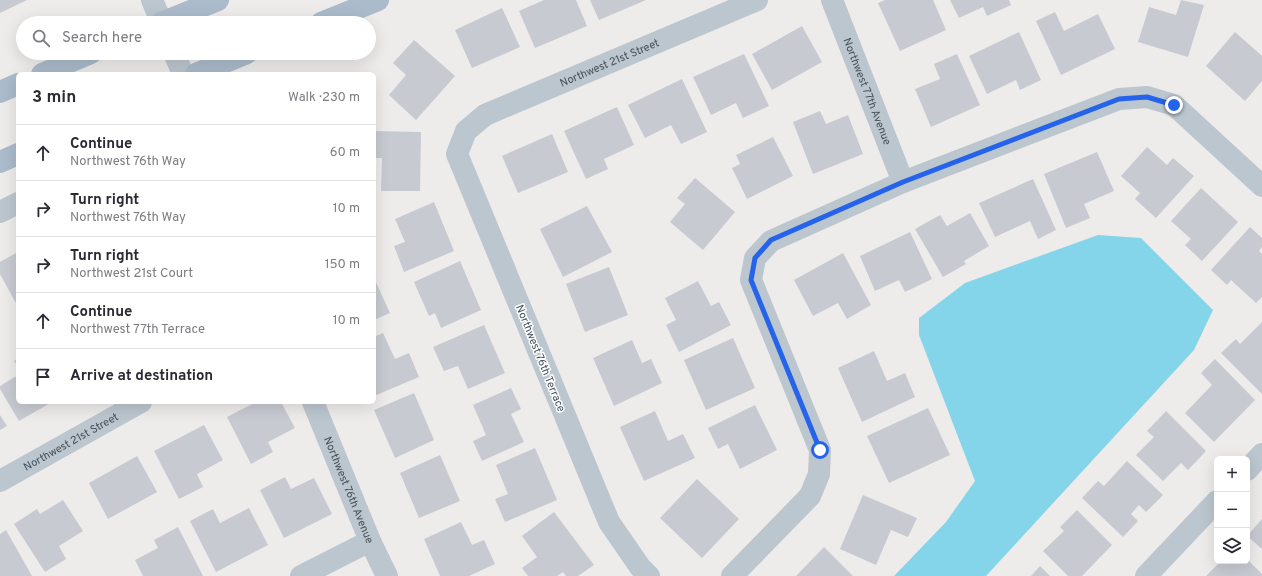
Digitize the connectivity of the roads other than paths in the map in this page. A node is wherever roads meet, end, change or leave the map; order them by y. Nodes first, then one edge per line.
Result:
1 (152, 0) edge
2 (218, 0) edge
3 (378, 0) edge
4 (757, 0) edge
5 (832, 0) edge
6 (159, 16) edge
7 (179, 16) edge
8 (338, 16) edge
9 (75, 60) edge
10 (177, 60) edge
11 (230, 60) edge
12 (47, 72) edge
13 (182, 72) edge
14 (201, 72) edge
15 (16, 85) edge
16 (0, 92) edge
17 (466, 131) joint
18 (16, 155) edge
19 (0, 162) edge
20 (903, 182) junction
21 (1262, 186) edge
22 (16, 204) edge
23 (0, 212) edge
24 (137, 404) edge
25 (314, 404) edge
26 (1262, 454) edge
27 (1250, 467) edge
28 (0, 481) edge
29 (1214, 504) edge
30 (370, 541) junction
31 (300, 576) edge
32 (387, 576) edge
33 (649, 576) edge
34 (732, 576) edge
35 (1146, 576) edge

1 - 6 street
2 - 7 main road
3 - 8 main road
4 - 17 street, Northwest 21st Street
5 - 20 street, Northwest 77th Avenue
9 - 12 main road
10 - 13 street
11 - 14 main road
15 - 16 main road
17 - 33 street, Northwest 76th Terrace
18 - 19 main road
20 - 21 street
20 - 34 street
22 - 23 street
24 - 28 street, Northwest 21st Street
25 - 30 street, Northwest 76th Avenue
26 - 27 street
29 - 35 street
30 - 31 street
30 - 32 street, Northwest 76th Avenue

